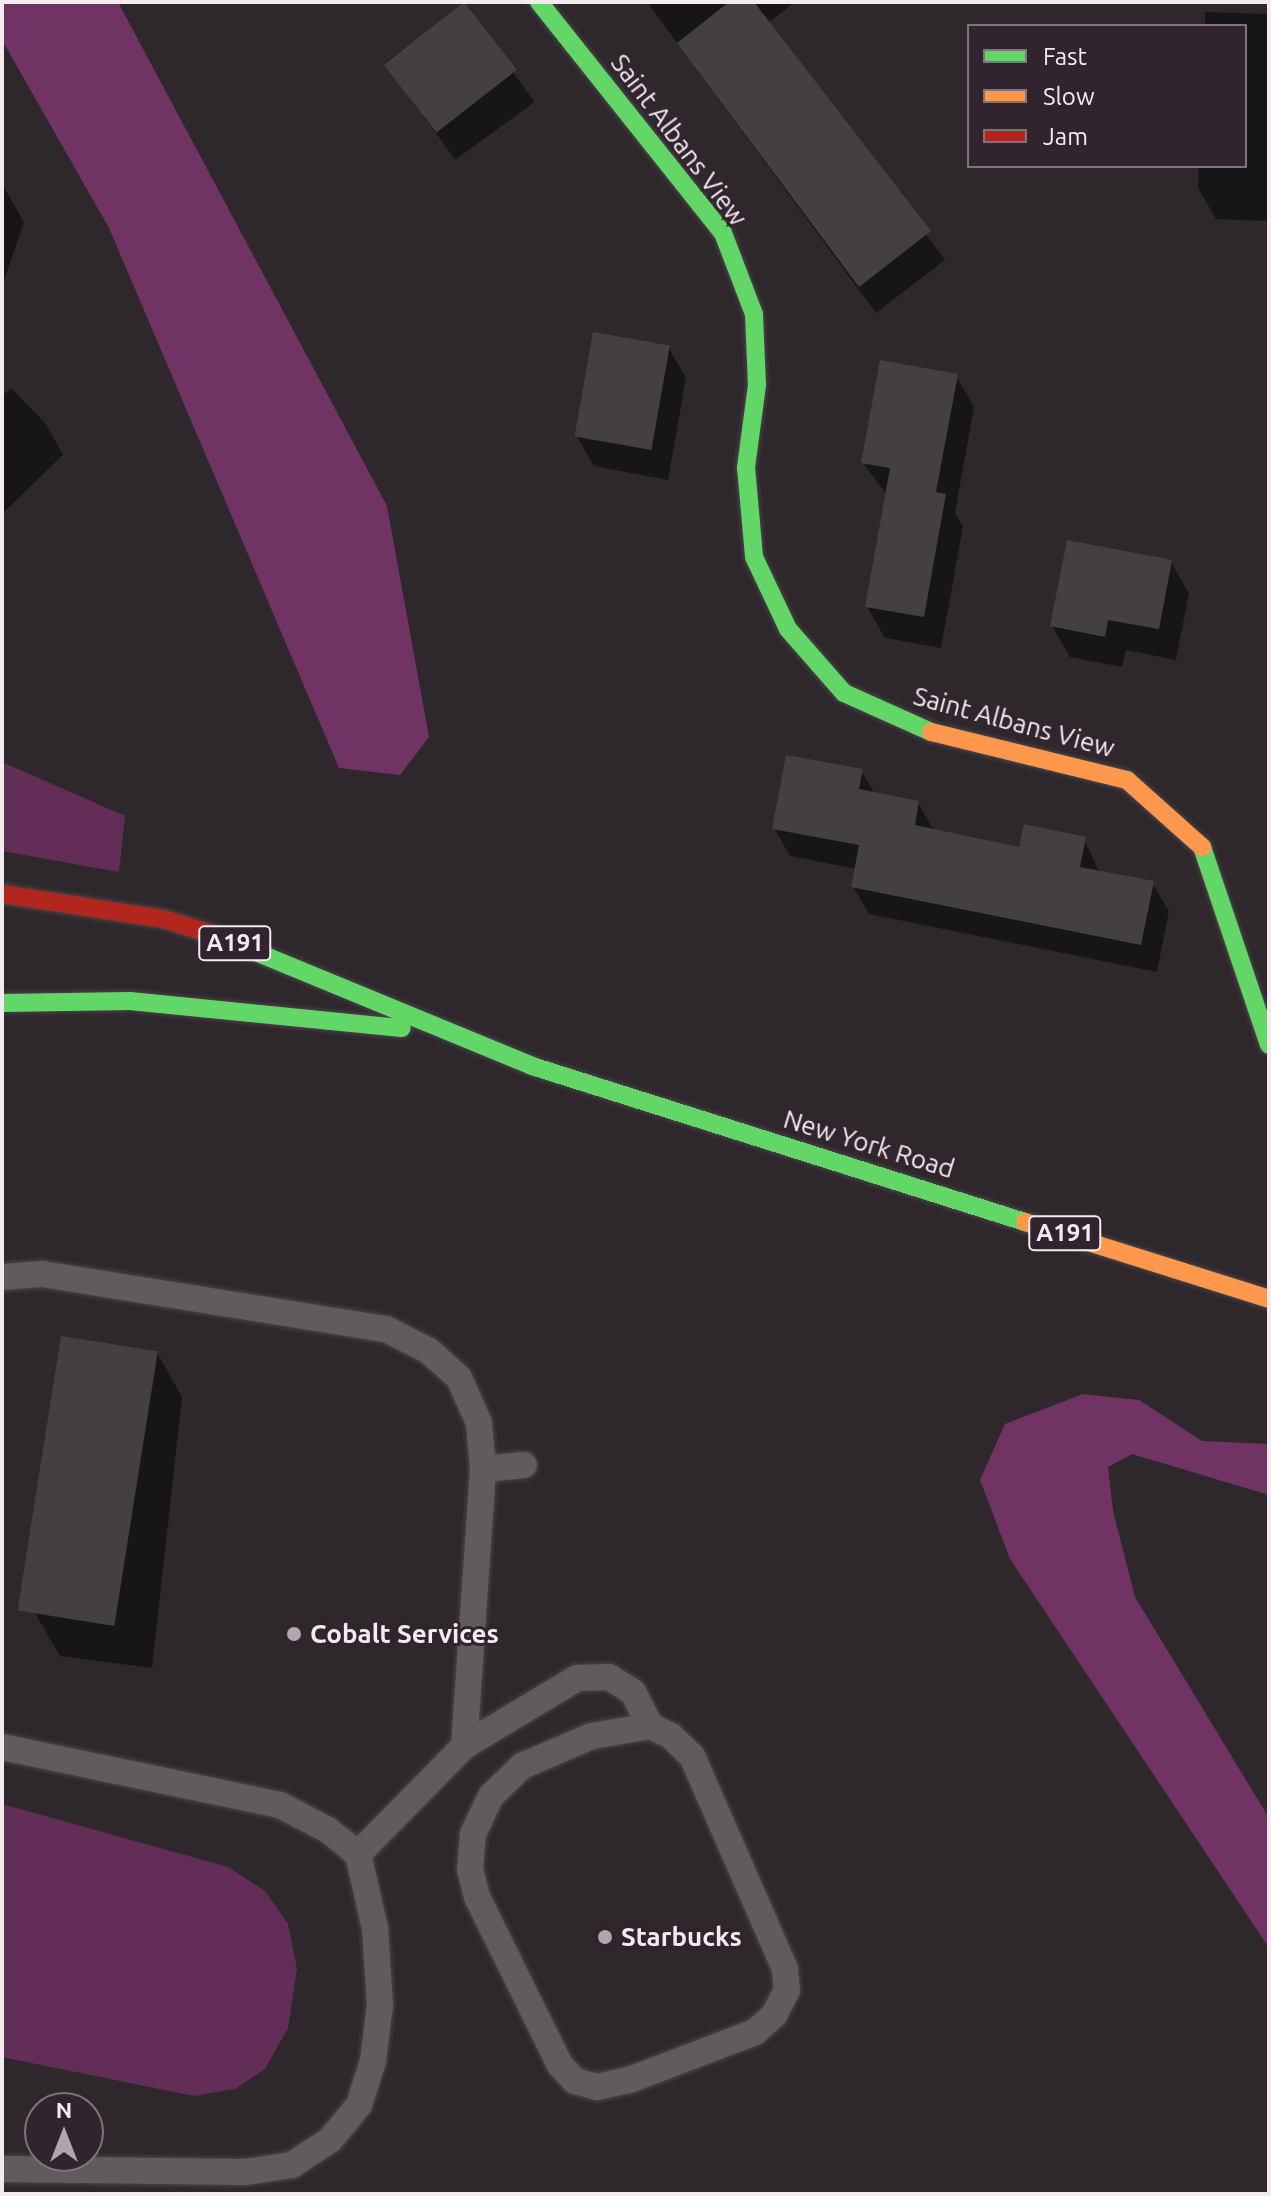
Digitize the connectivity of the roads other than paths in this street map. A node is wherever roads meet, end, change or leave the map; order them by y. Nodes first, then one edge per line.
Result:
1 (539, 2) edge
2 (2, 894) edge
3 (2, 1003) edge
4 (456, 1034) junction
5 (1269, 1045) edge
6 (2, 1277) edge
7 (1269, 1299) edge
8 (524, 1465) dead end
9 (483, 1469) junction
10 (650, 1726) junction
11 (464, 1746) junction
12 (2, 1747) edge
13 (358, 1854) junction
14 (2, 2169) edge

1 - 5 main road, Saint Albans View
2 - 4 main road, New York Road / A191
3 - 4 main road, New York Road / A191
4 - 7 main road, New York Road / A191
6 - 9 lane
8 - 9 lane
9 - 11 lane
10 - 10 lane
10 - 11 lane
11 - 13 lane
12 - 13 lane
13 - 14 lane

